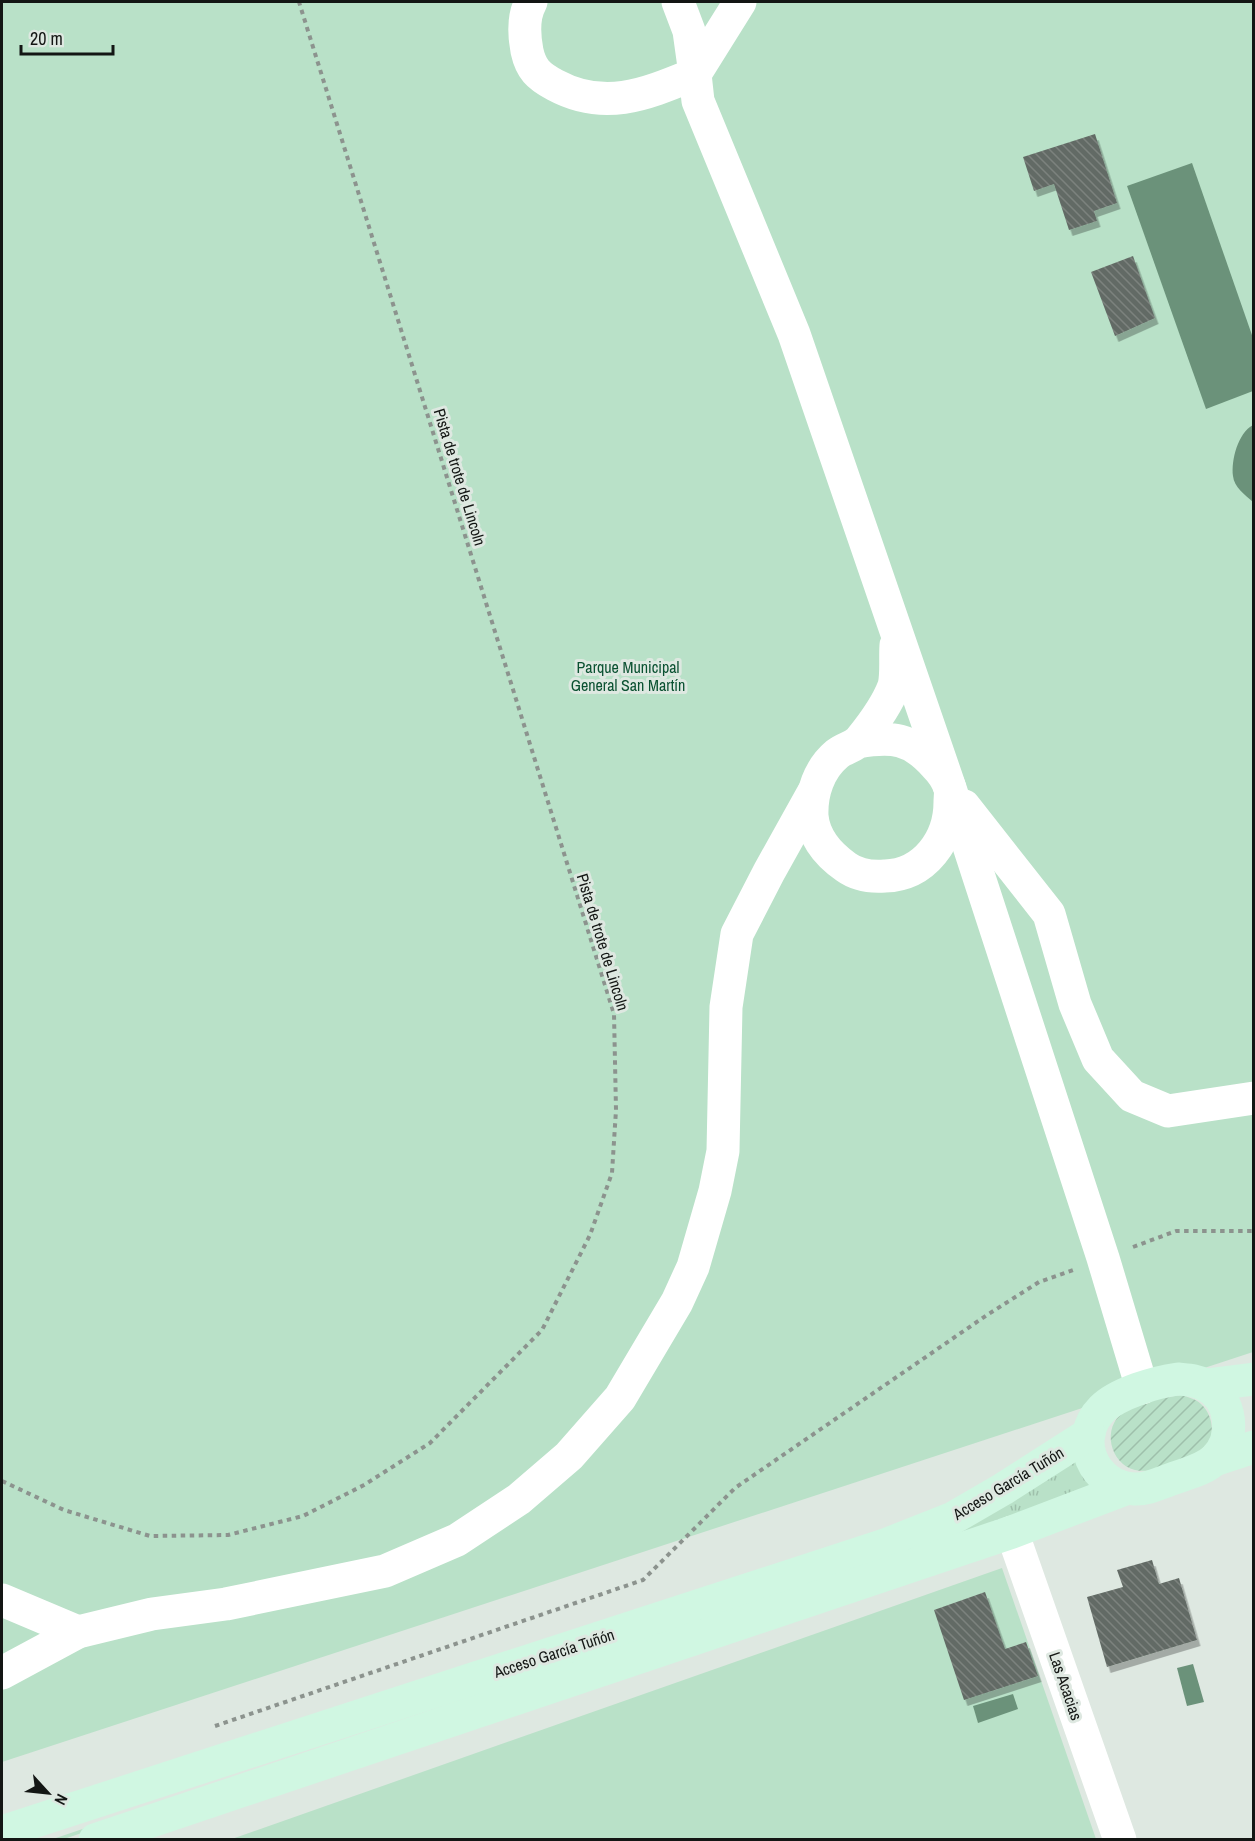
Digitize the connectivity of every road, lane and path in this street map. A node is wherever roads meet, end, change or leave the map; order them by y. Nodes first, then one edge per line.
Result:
1 (299, 2) edge
2 (531, 2) edge
3 (678, 2) edge
4 (740, 2) edge
5 (695, 74) junction
6 (896, 633) junction
7 (858, 742) junction
8 (950, 788) junction
9 (813, 793) junction
10 (1254, 1098) edge
11 (1254, 1231) edge
12 (1103, 1258) junction
13 (1254, 1379) edge
14 (1206, 1385) junction
15 (1142, 1388) junction
16 (1089, 1434) junction
17 (1254, 1447) edge
18 (1214, 1460) junction
19 (2, 1481) edge
20 (1125, 1489) junction
21 (1012, 1532) junction
22 (2, 1600) edge
23 (78, 1632) junction
24 (2, 1673) edge
25 (204, 1730) dead end
26 (2, 1832) edge
27 (95, 1839) edge
28 (1120, 1839) edge

1 - 19 path, Pista de trote de Lincoln
2 - 5 street
3 - 5 street
4 - 5 street
5 - 6 street
6 - 7 street
6 - 8 street
7 - 8 street
7 - 9 street
8 - 9 street
8 - 10 street
8 - 12 street
9 - 23 street
11 - 12 path
12 - 15 street
12 - 25 path
13 - 14 main road
14 - 15 main road
14 - 18 main road
15 - 16 main road
16 - 20 main road
16 - 26 main road, Acceso García Tuñón
17 - 18 main road
18 - 20 main road
20 - 21 main road, Acceso García Tuñón
21 - 27 main road, Acceso García Tuñón
21 - 28 street, Las Acacias
22 - 23 street
23 - 24 street

